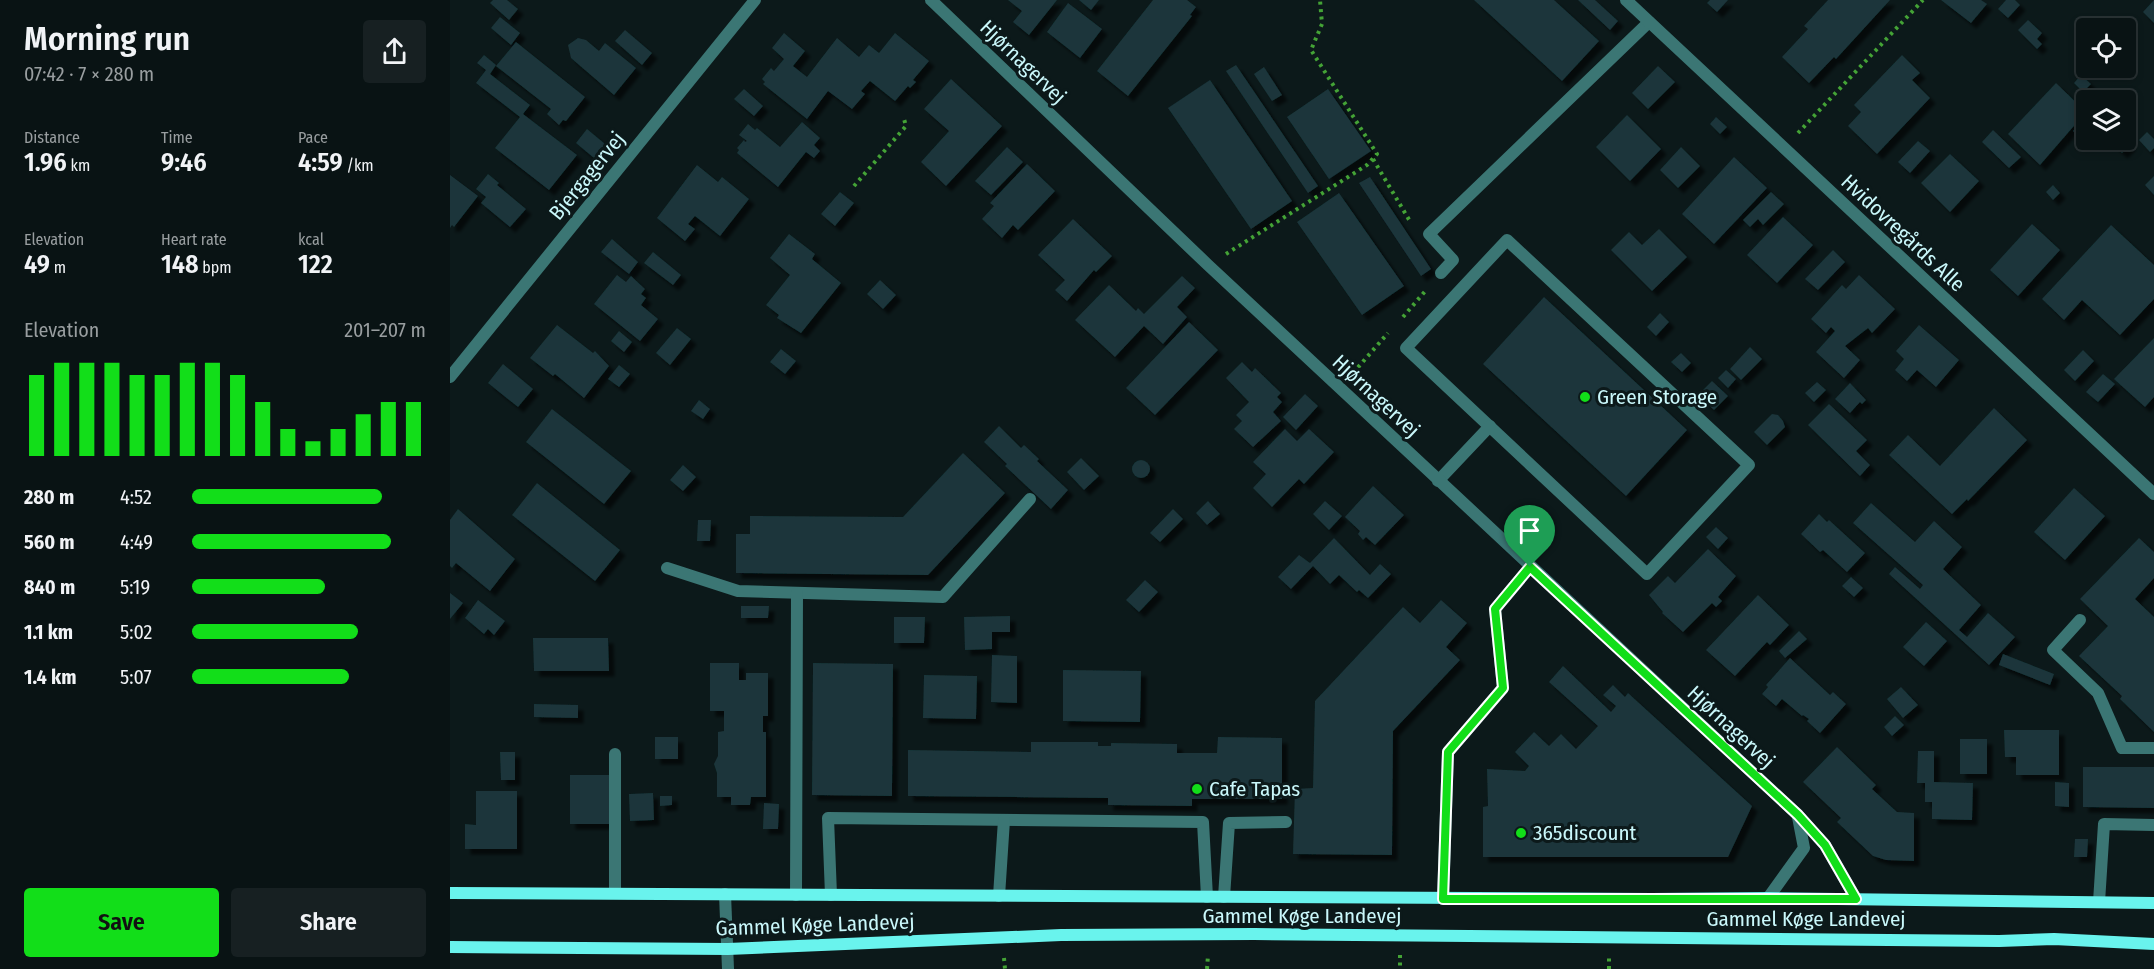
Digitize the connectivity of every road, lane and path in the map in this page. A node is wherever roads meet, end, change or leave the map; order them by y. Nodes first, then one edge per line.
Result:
1 (755, 0) edge
2 (931, 0) edge
3 (1320, 0) edge
4 (1626, 0) edge
5 (1923, 0) edge
6 (1649, 22) junction
7 (904, 119) dead end
8 (1783, 148) junction
9 (1373, 159) junction
10 (854, 186) dead end
11 (1413, 226) dead end
12 (1208, 265) junction
13 (1441, 273) dead end
14 (450, 376) edge
15 (1490, 426) junction
16 (1438, 481) junction
17 (2154, 494) edge
18 (1030, 499) dead end
19 (1530, 567) junction
20 (667, 568) dead end
21 (797, 592) junction
22 (2080, 620) dead end
23 (2154, 748) edge
24 (615, 754) dead end
25 (1798, 815) junction
26 (1004, 820) junction
27 (1286, 822) dead end
28 (2154, 825) edge
29 (450, 893) edge
30 (615, 893) junction
31 (725, 894) junction
32 (796, 895) junction
33 (831, 895) junction
34 (999, 896) junction
35 (1207, 897) junction
36 (1224, 897) junction
37 (1768, 898) junction
38 (1443, 899) junction
39 (1856, 899) junction
40 (2099, 903) junction
41 (2154, 903) edge
42 (2154, 944) edge
43 (450, 947) edge
44 (728, 949) junction
45 (728, 969) edge

1 - 14 street, Bjergagervej
2 - 12 street, Hjørnagervej
3 - 9 path
4 - 6 street, Hvidovregårds Alle
5 - 8 path
6 - 8 street, Hvidovregårds Alle
6 - 13 street
7 - 10 path
8 - 17 street, Hvidovregårds Alle
9 - 11 path
9 - 12 path
12 - 16 street, Hjørnagervej
15 - 15 street
15 - 16 street
16 - 19 street, Hjørnagervej
18 - 21 street
19 - 25 street, Hjørnagervej
19 - 38 street
20 - 21 street
21 - 32 street
22 - 23 street
24 - 30 street
25 - 37 street
25 - 39 street, Hjørnagervej
26 - 33 street
26 - 34 street
26 - 35 street
27 - 36 street
28 - 40 street
29 - 30 main road, Gammel Køge Landevej
30 - 31 main road, Gammel Køge Landevej
31 - 32 main road, Gammel Køge Landevej
31 - 44 street
32 - 33 main road, Gammel Køge Landevej
33 - 34 main road, Gammel Køge Landevej
34 - 35 main road, Gammel Køge Landevej
35 - 36 main road, Gammel Køge Landevej
36 - 38 main road, Gammel Køge Landevej
37 - 38 main road, Gammel Køge Landevej
37 - 39 main road, Gammel Køge Landevej
39 - 40 main road, Gammel Køge Landevej
40 - 41 main road, Gammel Køge Landevej
42 - 44 main road, Gammel Køge Landevej
43 - 44 main road, Gammel Køge Landevej
44 - 45 street

